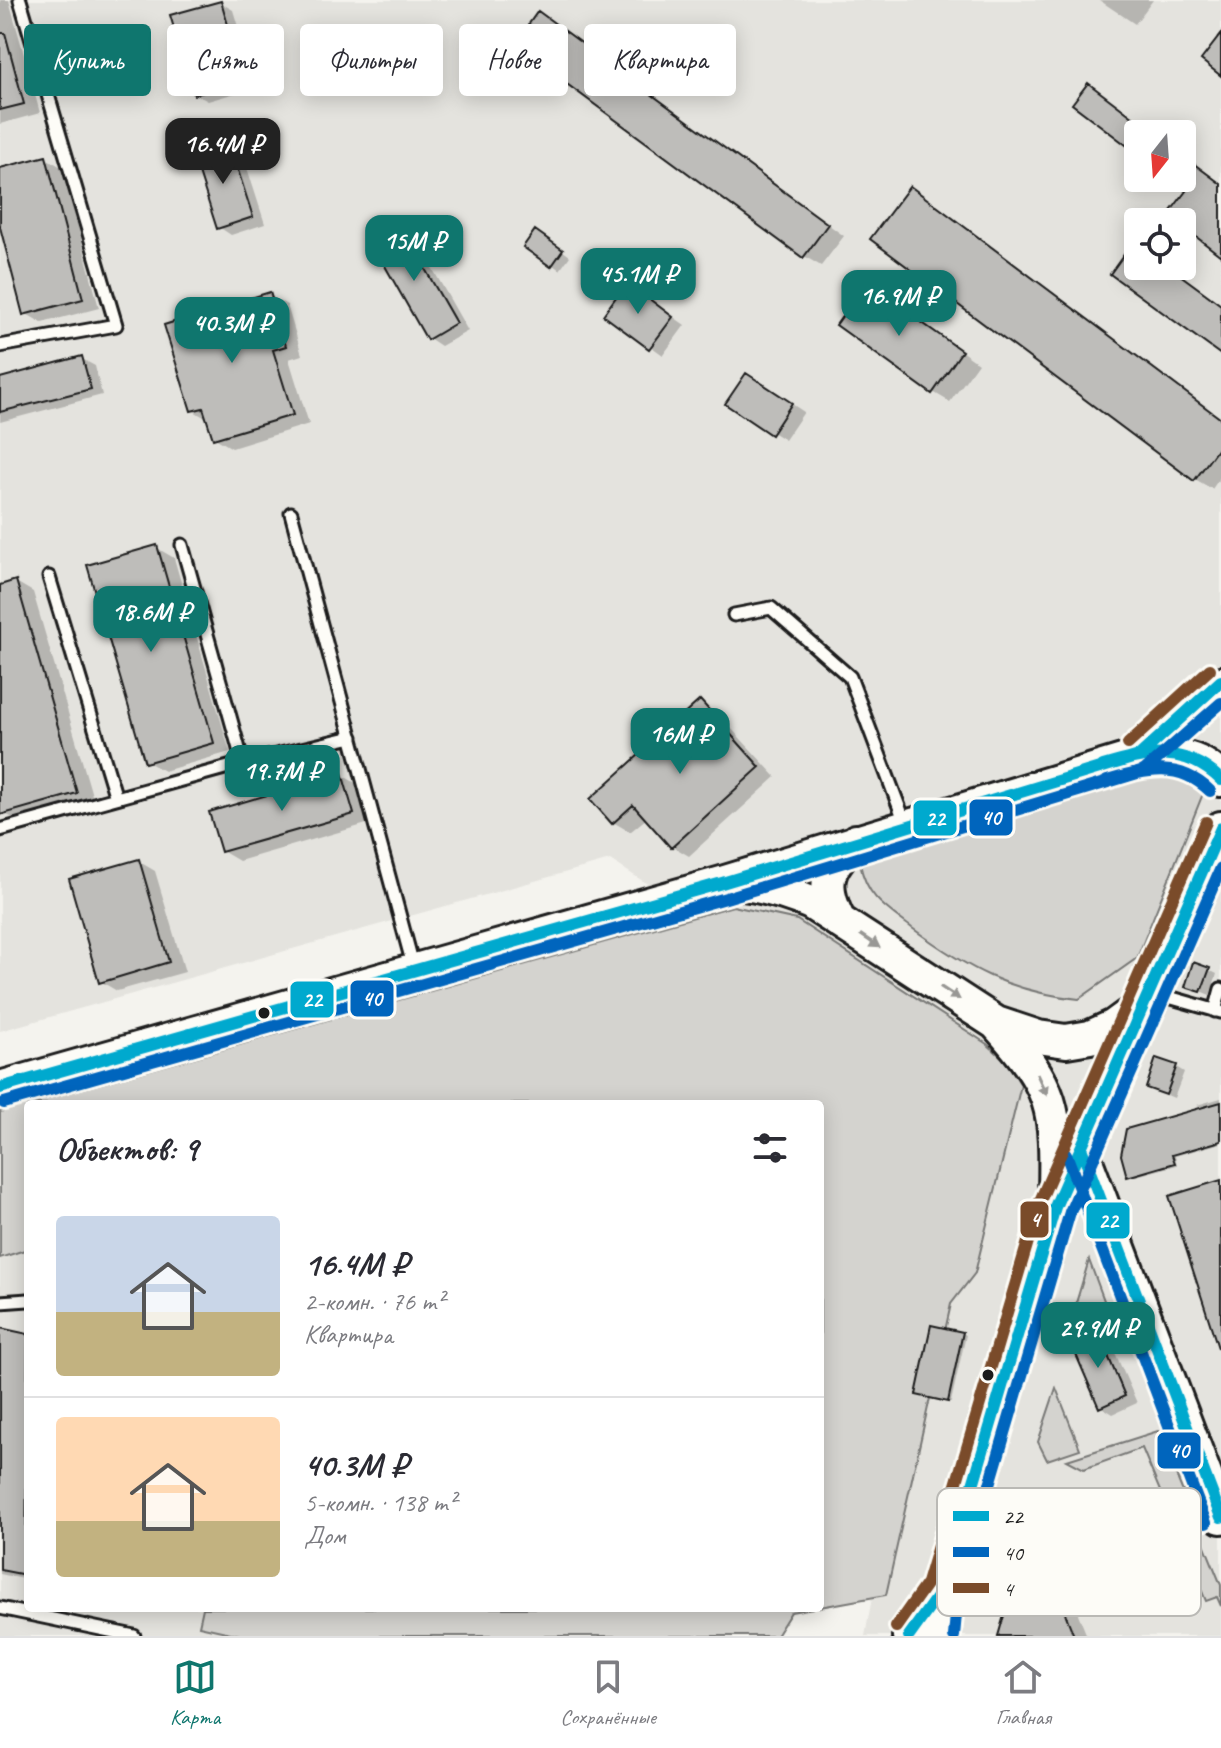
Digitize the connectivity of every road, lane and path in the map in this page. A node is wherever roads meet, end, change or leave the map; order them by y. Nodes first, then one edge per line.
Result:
1 (20, 0) edge
2 (0, 346) edge
3 (291, 513) dead end
4 (182, 545) dead end
5 (49, 577) dead end
6 (734, 615) dead end
7 (1221, 681) edge
8 (352, 737) junction
9 (1139, 756) junction
10 (243, 763) junction
11 (1210, 771) edge
12 (116, 798) junction
13 (906, 825) junction
14 (1221, 828) edge
15 (0, 830) edge
16 (856, 841) junction
17 (722, 883) junction
18 (832, 905) junction
19 (415, 970) junction
20 (1221, 989) edge
21 (1147, 998) junction
22 (1218, 1012) edge
23 (996, 1023) junction
24 (0, 1088) edge
25 (1081, 1148) junction
26 (1055, 1207) junction
27 (24, 1300) edge
28 (0, 1302) edge
29 (972, 1488) edge
30 (1221, 1517) edge
31 (937, 1597) edge
32 (0, 1608) edge
33 (24, 1610) edge
34 (52, 1613) edge
35 (940, 1616) edge
36 (134, 1636) edge
37 (909, 1636) edge
38 (938, 1636) edge

1 - 2 lane
3 - 8 lane
4 - 10 lane
5 - 12 lane
6 - 13 lane
7 - 9 street
8 - 10 lane
8 - 19 lane
9 - 11 main road
9 - 13 main road
10 - 12 lane
12 - 15 lane
13 - 16 main road
14 - 21 main road
16 - 17 main road
16 - 18 main road
17 - 18 main road
17 - 19 main road
18 -> 23 main road
19 - 24 main road
20 - 22 lane
21 - 22 lane
21 - 23 main road
21 - 25 main road
23 -> 26 main road
25 - 26 main road
25 - 30 main road
26 - 29 main road
27 - 28 lane
31 - 37 main road
32 - 33 lane
34 - 36 lane
35 - 38 main road

